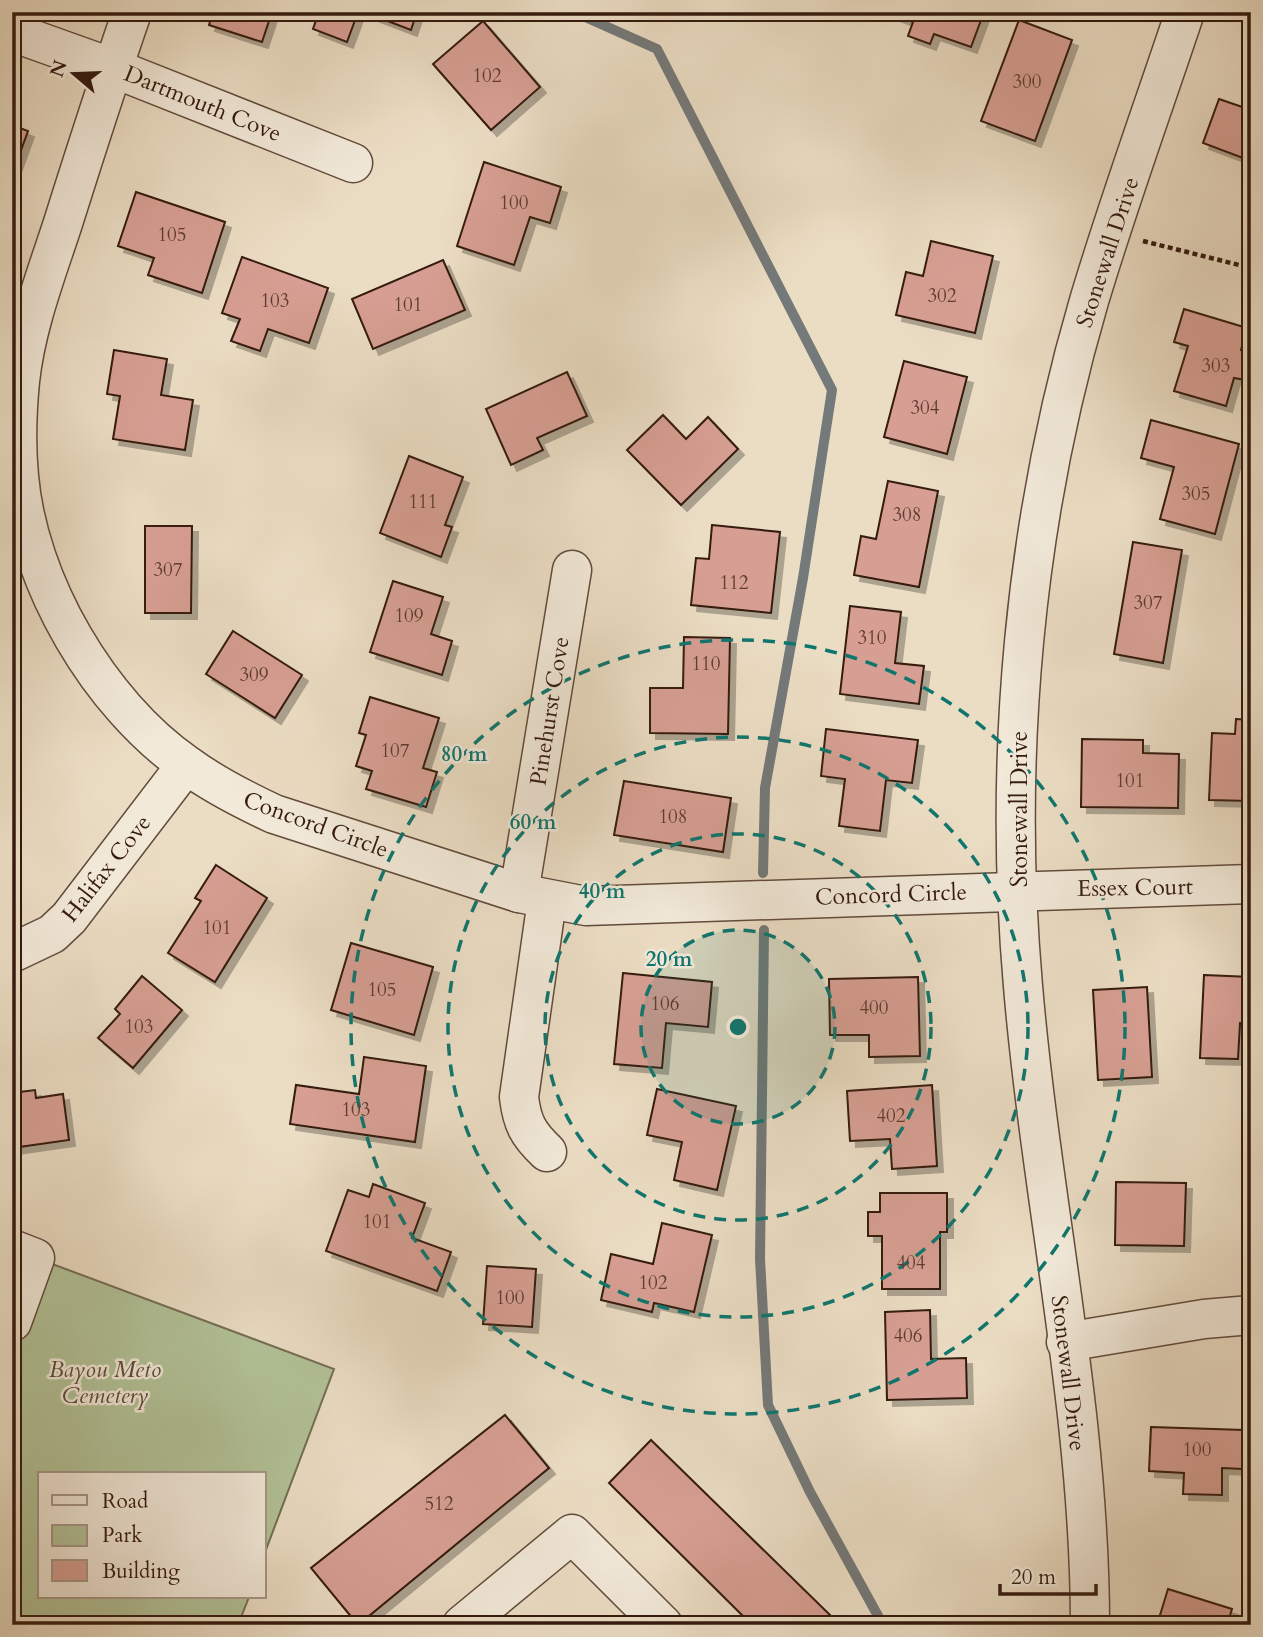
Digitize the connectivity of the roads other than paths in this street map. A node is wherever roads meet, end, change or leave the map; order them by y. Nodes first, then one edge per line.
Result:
1 (132, 12) edge
2 (1185, 12) edge
3 (12, 32) edge
4 (113, 68) junction
5 (353, 163) dead end
6 (15, 478) edge
7 (572, 570) dead end
8 (186, 765) junction
9 (1251, 884) edge
10 (1018, 890) junction
11 (533, 897) junction
12 (12, 953) edge
13 (547, 1152) dead end
14 (12, 1249) edge
15 (1251, 1315) edge
16 (12, 1322) edge
17 (1066, 1342) junction
18 (462, 1625) edge
19 (663, 1625) edge
20 (1090, 1625) edge

1 - 4 street, Concord Circle
2 - 10 street, Stonewall Drive
3 - 4 street, Dartmouth Cove
4 - 5 street, Dartmouth Cove
4 - 6 street, Concord Circle
6 - 8 street, Concord Circle
7 - 11 street, Pinehurst Cove
8 - 11 street, Concord Circle
8 - 12 street, Halifax Cove
9 - 10 street, Essex Court
10 - 11 street, Concord Circle
10 - 17 street, Stonewall Drive
11 - 13 street, Pinehurst Cove
14 - 16 street
15 - 17 street
17 - 20 street, Stonewall Drive
18 - 19 street

